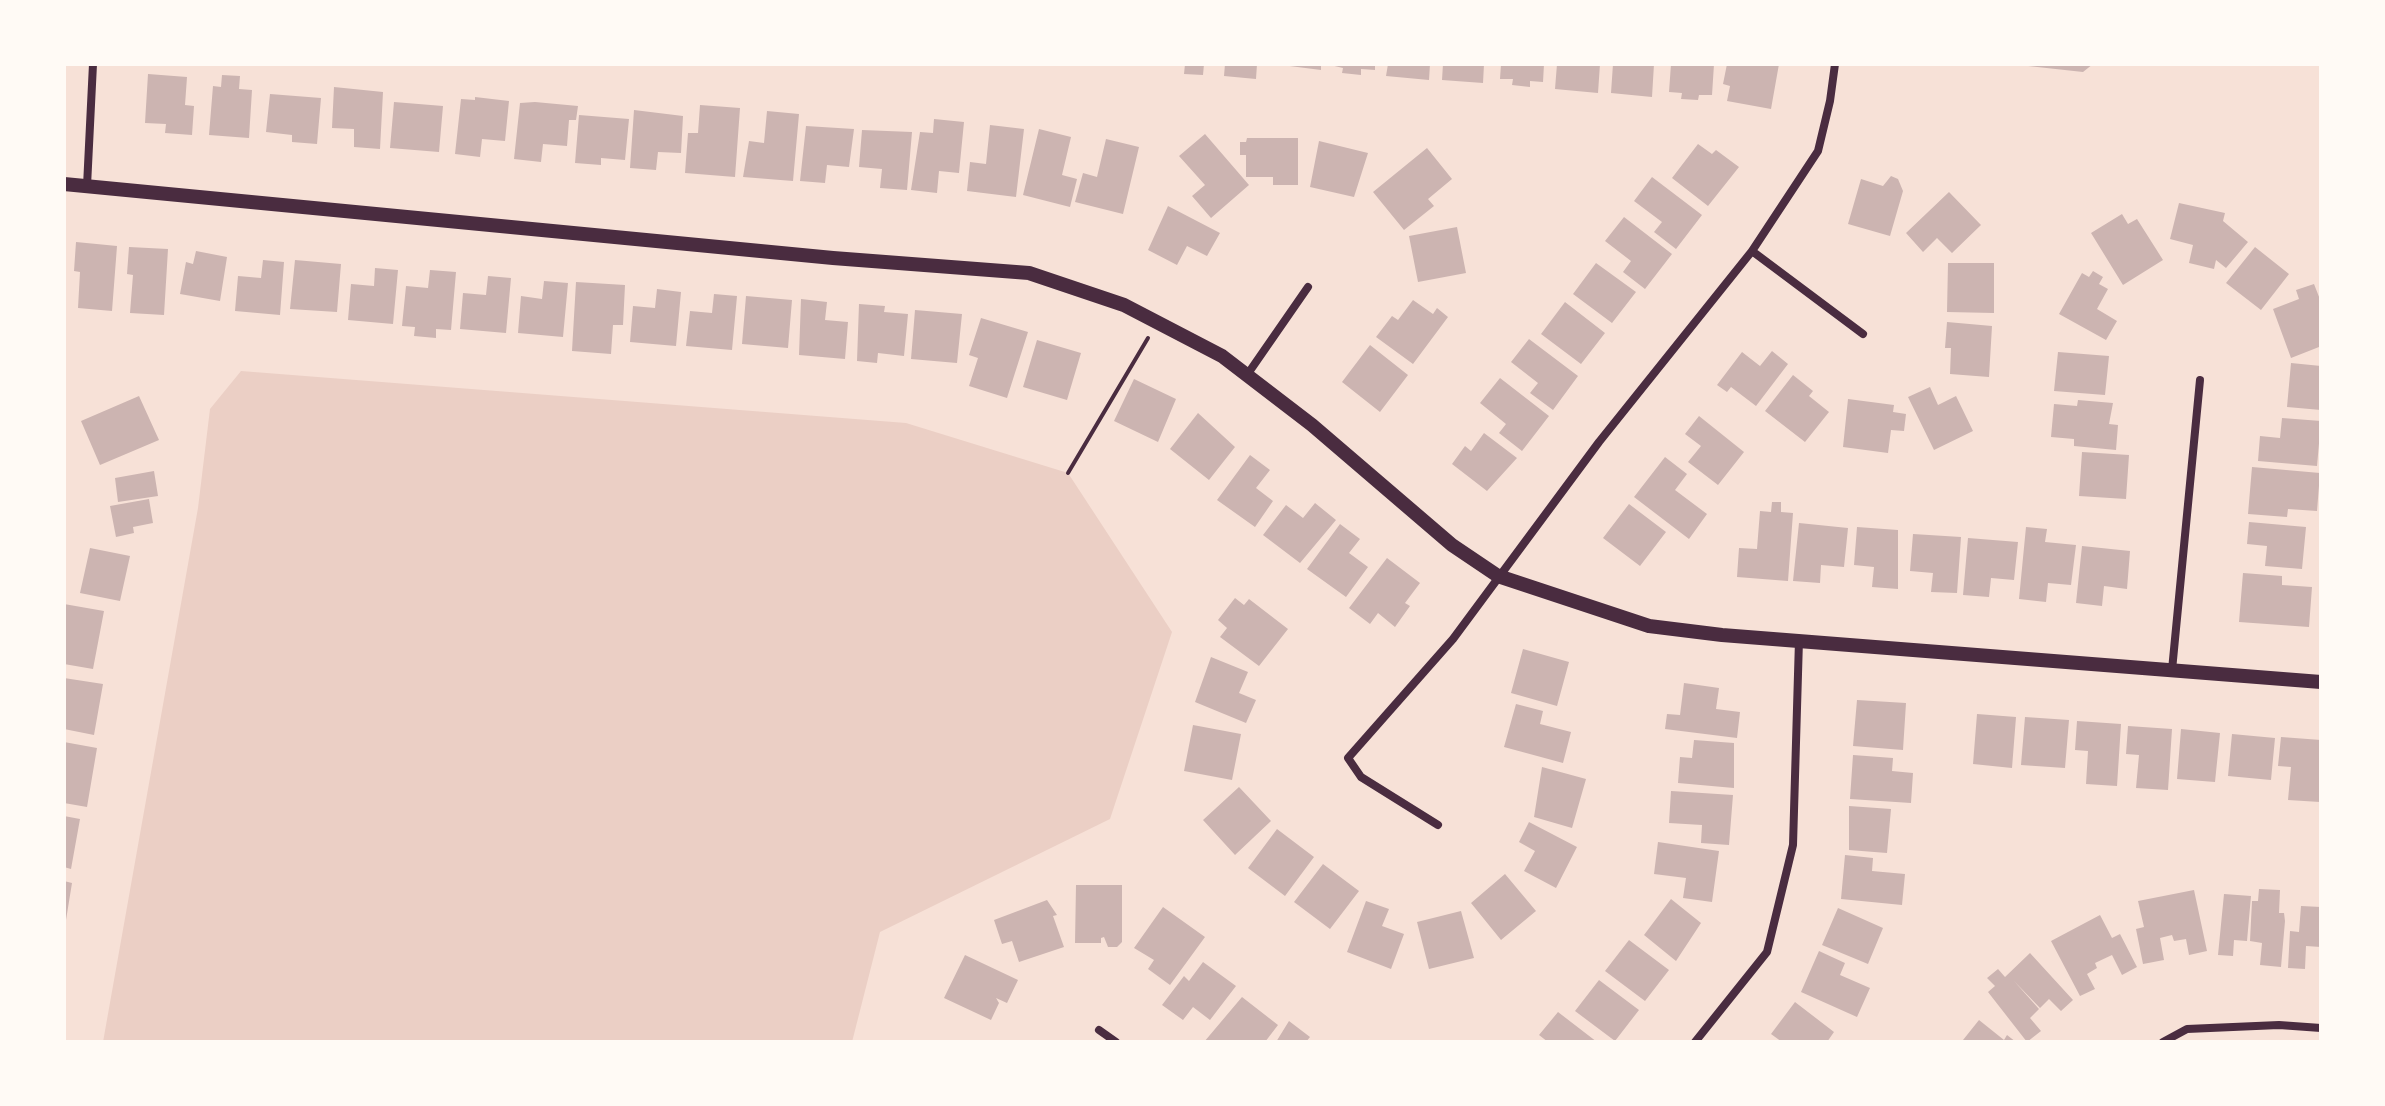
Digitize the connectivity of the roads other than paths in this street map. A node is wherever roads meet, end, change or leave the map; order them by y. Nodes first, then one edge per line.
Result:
1 (93, 64) edge
2 (1835, 64) edge
3 (64, 184) edge
4 (87, 186) junction
5 (1752, 251) junction
6 (1308, 287) dead end
7 (1863, 334) dead end
8 (1247, 375) junction
9 (2200, 380) dead end
10 (1498, 576) junction
11 (1799, 640) junction
12 (2172, 670) junction
13 (2321, 682) edge
14 (1438, 825) dead end
15 (2321, 1028) edge
16 (1099, 1030) dead end
17 (1116, 1042) edge
18 (1695, 1042) edge
19 (2163, 1042) edge

1 - 4 street
2 - 5 street
3 - 4 street
4 - 8 street
5 - 7 street
5 - 10 street
6 - 8 street
8 - 10 street
9 - 12 street
10 - 11 street
10 - 14 street
11 - 12 street
11 - 18 street
12 - 13 street
15 - 19 street
16 - 17 street

